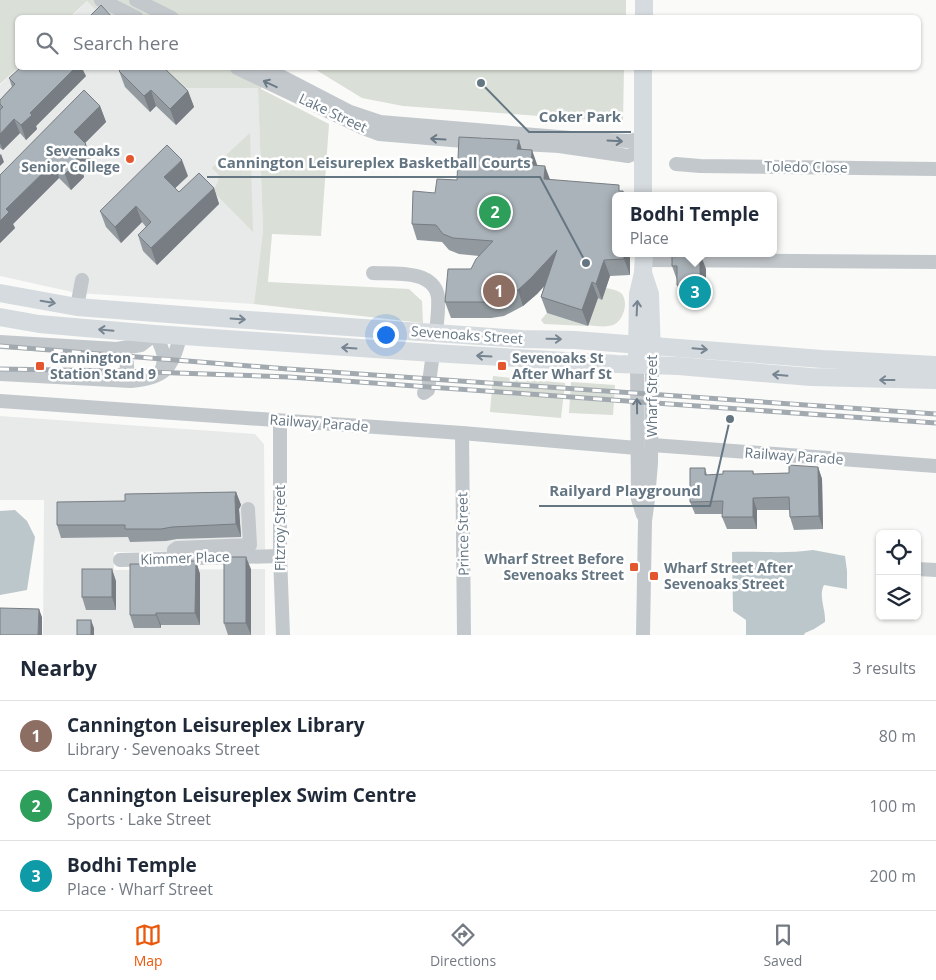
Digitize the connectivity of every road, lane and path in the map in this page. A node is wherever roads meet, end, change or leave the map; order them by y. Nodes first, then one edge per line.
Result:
1 (101, 0) edge
2 (136, 0) edge
3 (644, 0) edge
4 (170, 14) edge
5 (131, 15) edge
6 (644, 15) edge
7 (241, 70) edge
8 (269, 70) edge
9 (643, 70) edge
10 (643, 144) junction
11 (676, 164) dead end
12 (936, 169) edge
13 (643, 192) edge
14 (644, 262) edge
15 (936, 262) edge
16 (373, 273) dead end
17 (82, 280) dead end
18 (0, 294) edge
19 (77, 307) junction
20 (189, 316) junction
21 (0, 317) edge
22 (58, 325) junction
23 (436, 333) junction
24 (155, 334) junction
25 (180, 336) junction
26 (0, 342) edge
27 (644, 344) junction
28 (117, 349) junction
29 (433, 354) junction
30 (645, 365) junction
31 (936, 365) edge
32 (0, 374) edge
33 (158, 376) junction
34 (117, 380) junction
35 (936, 380) edge
36 (424, 393) dead end
37 (0, 402) edge
38 (280, 421) junction
39 (462, 433) junction
40 (652, 445) junction
41 (638, 448) junction
42 (936, 466) edge
43 (248, 509) dead end
44 (645, 521) junction
45 (280, 556) junction
46 (174, 559) junction
47 (120, 560) dead end
48 (921, 569) edge
49 (936, 570) edge
50 (283, 635) edge
51 (464, 635) edge
52 (644, 635) edge

1 - 5 street
2 - 4 street
3 - 6 main road
10 -> 7 street, Lake Street
8 -> 10 street, Lake Street
9 - 10 main road
10 - 13 main road
11 - 12 street, Toledo Close
14 - 15 street
14 - 27 main road, Wharf Street
16 - 23 street
17 - 19 street
18 -> 19 main road, Sevenoaks Street
19 - 20 main road, Sevenoaks Street
19 - 22 main road
20 -> 23 main road, Sevenoaks Street
20 - 25 main road
21 - 22 main road, Sevenoaks Street
24 -> 22 main road, Sevenoaks Street
23 -> 27 main road, Sevenoaks Street
24 - 25 main road, Sevenoaks Street
24 - 28 street
24 - 33 street
29 -> 25 main road, Sevenoaks Street
25 - 33 street
26 - 28 street
27 - 30 main road, Wharf Street
27 -> 31 main road, Sevenoaks Street
28 - 34 street
30 -> 29 main road, Sevenoaks Street
29 - 36 street
35 -> 30 main road, Sevenoaks Street
30 - 40 street, Wharf Street
41 -> 30 street, Wharf Street
32 - 34 street
33 - 34 street
37 - 38 street, Railway Parade
38 - 39 street, Railway Parade
38 - 45 street, Fitzroy Street
39 - 41 street, Railway Parade
39 - 51 street, Prince Street
40 - 42 street, Railway Parade
40 - 44 street, Wharf Street
41 - 44 street, Wharf Street
43 - 46 street
44 - 52 street, Wharf Street
45 - 46 street, Kimmer Place
45 - 50 street, Fitzroy Street
46 - 47 street, Kimmer Place
48 - 49 street

